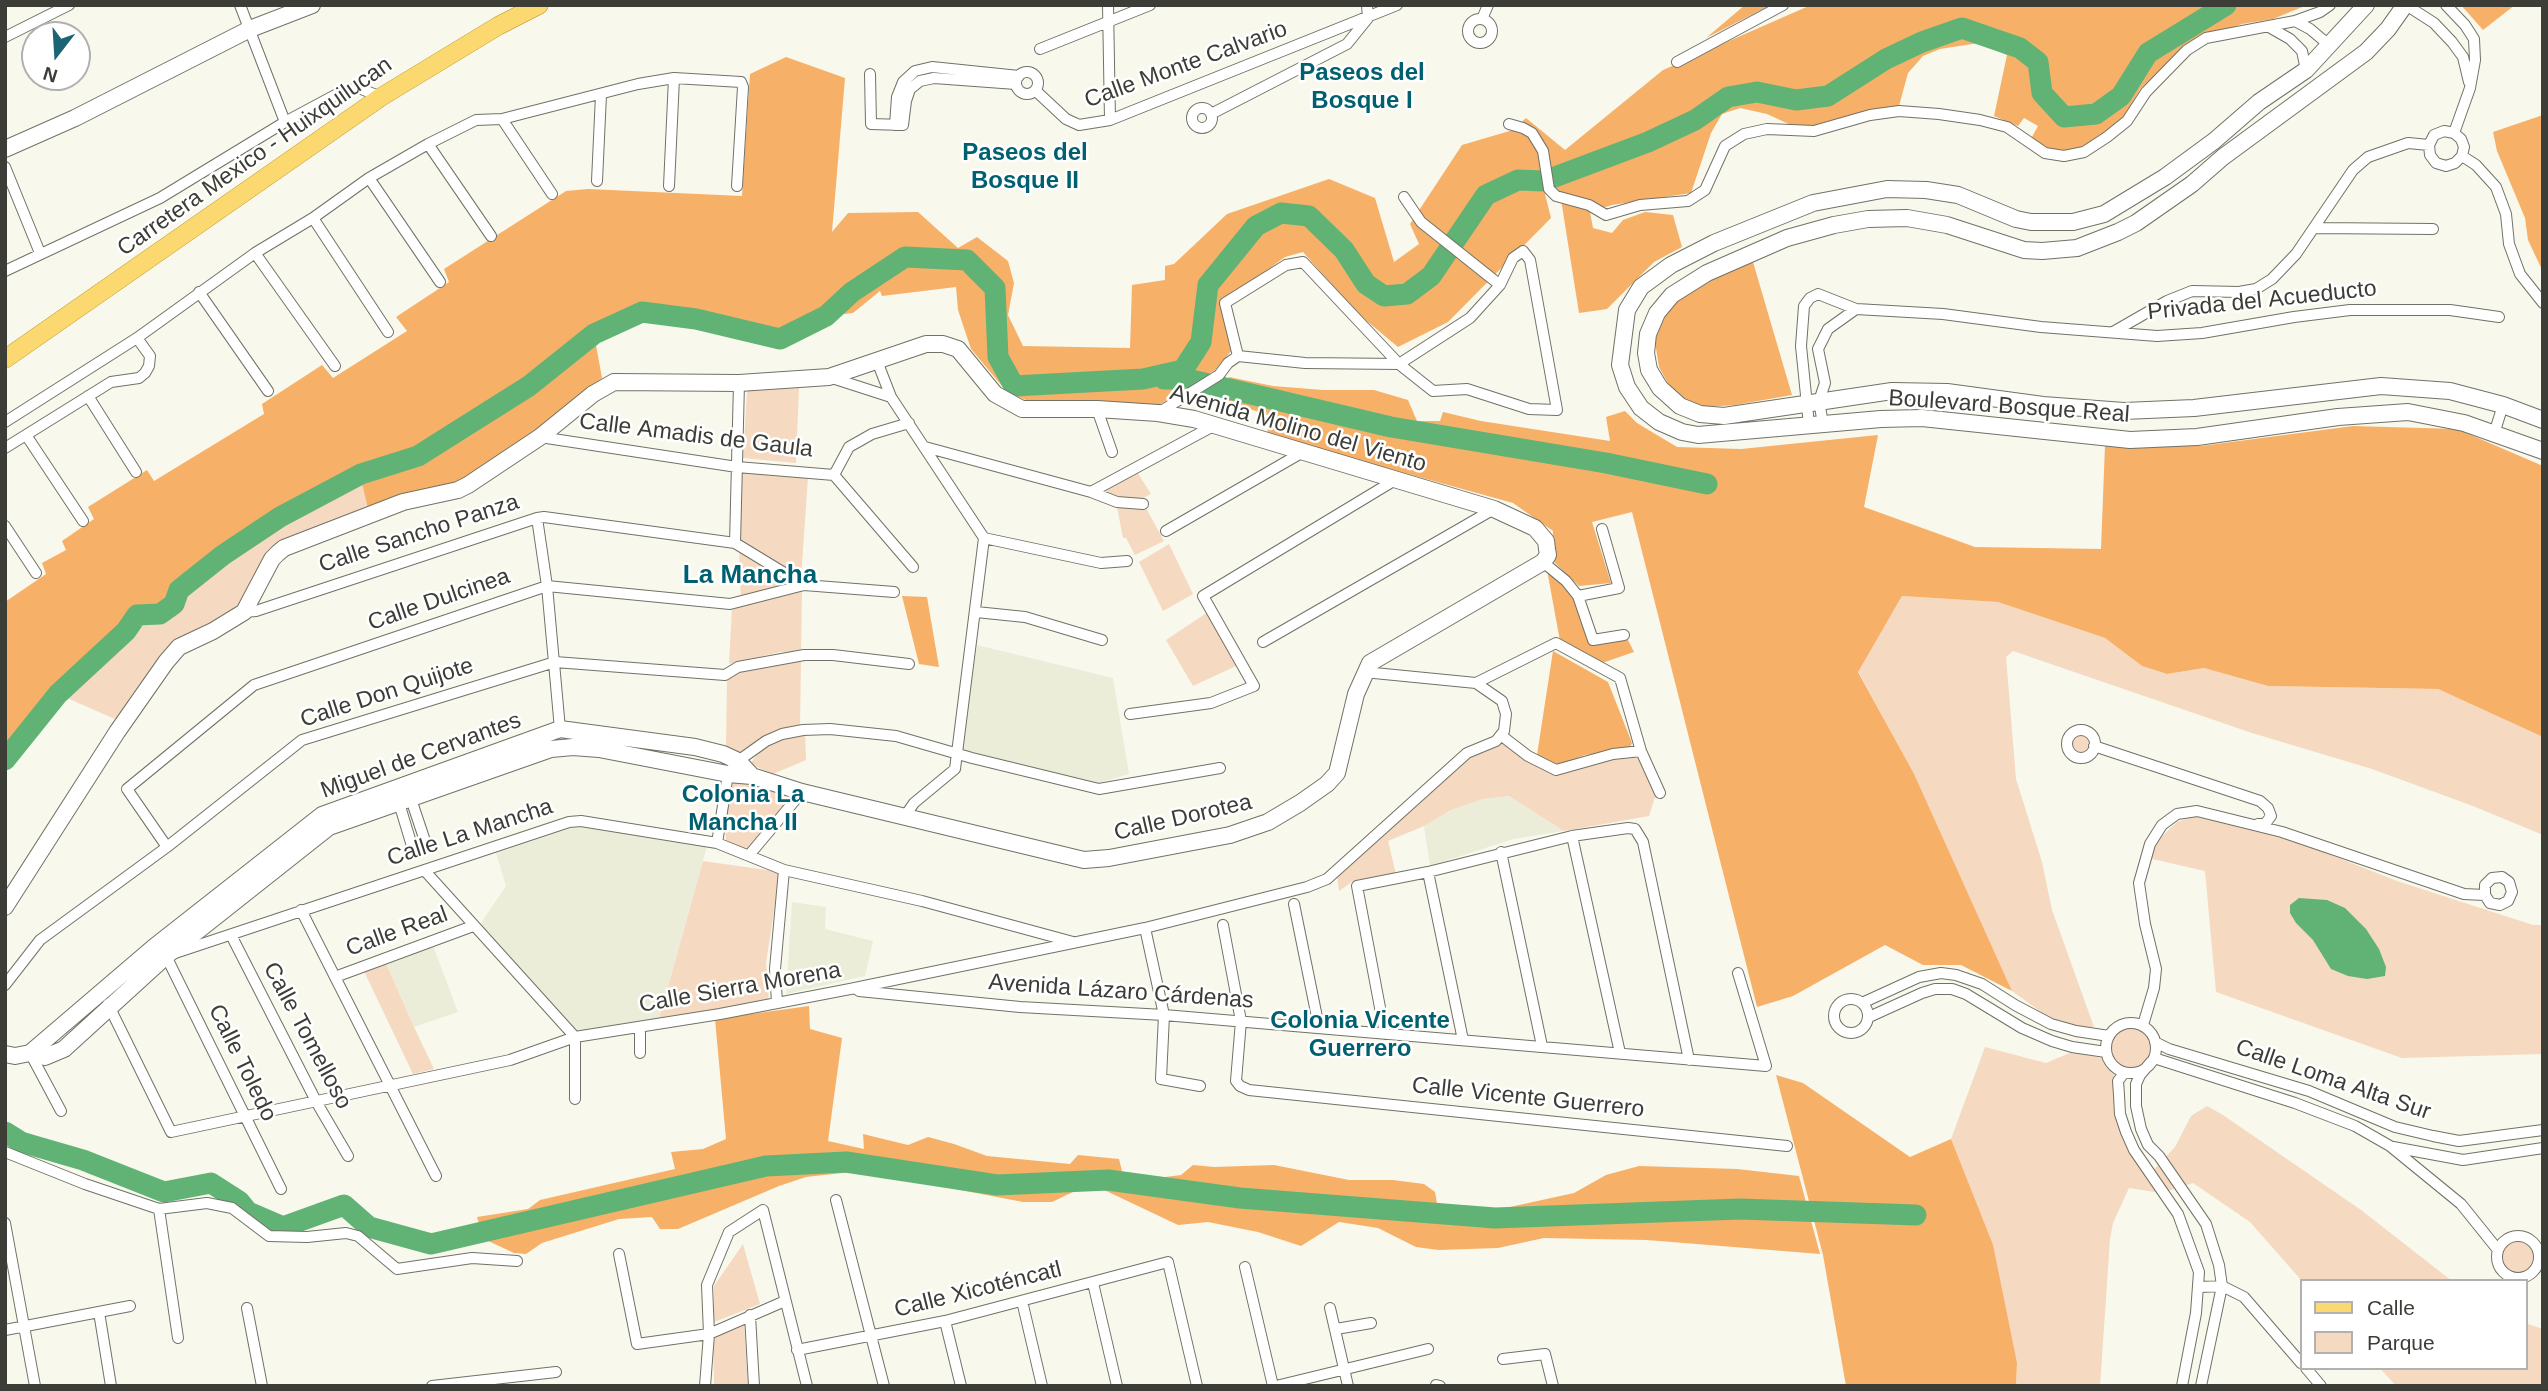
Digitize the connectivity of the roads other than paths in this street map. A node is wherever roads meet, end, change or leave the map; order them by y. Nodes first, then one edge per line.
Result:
1 (69, 5) edge
2 (240, 5) edge
3 (312, 5) edge
4 (540, 5) edge
5 (1108, 5) edge
6 (1150, 5) edge
7 (1367, 5) edge
8 (1397, 5) edge
9 (1489, 5) edge
10 (1783, 5) edge
11 (2330, 5) edge
12 (2366, 5) edge
13 (2406, 5) edge
14 (2446, 5) edge
15 (2457, 16) junction
16 (1367, 18) junction
17 (1482, 19) dead end
18 (2295, 21) junction
19 (1108, 23) junction
20 (2269, 27) junction
21 (250, 29) junction
22 (2443, 32) junction
23 (5, 37) edge
24 (2329, 45) junction
25 (1040, 49) dead end
26 (1676, 62) dead end
27 (2306, 70) junction
28 (870, 74) dead end
29 (674, 78) junction
30 (1018, 80) junction
31 (2470, 89) junction
32 (1036, 91) junction
33 (601, 95) junction
34 (381, 97) junction
35 (1211, 114) dead end
36 (502, 119) junction
37 (1110, 120) junction
38 (285, 122) junction
39 (1508, 124) dead end
40 (2454, 133) junction
41 (2214, 141) junction
42 (428, 144) junction
43 (2429, 145) junction
44 (5, 149) edge
45 (2462, 156) junction
46 (2223, 157) junction
47 (5, 167) edge
48 (369, 178) junction
49 (597, 181) dead end
50 (669, 186) dead end
51 (737, 186) dead end
52 (552, 194) dead end
53 (1404, 197) dead end
54 (313, 218) junction
55 (1779, 219) junction
56 (2315, 228) junction
57 (2434, 229) dead end
58 (491, 236) dead end
59 (1787, 239) junction
60 (40, 253) junction
61 (255, 253) junction
62 (5, 271) edge
63 (440, 282) dead end
64 (1500, 285) junction
65 (199, 292) junction
66 (2543, 303) edge
67 (1856, 309) junction
68 (2499, 317) dead end
69 (388, 332) dead end
70 (2113, 332) junction
71 (136, 338) junction
72 (1801, 346) junction
73 (1818, 349) junction
74 (1238, 356) junction
75 (5, 359) edge
76 (877, 361) junction
77 (1399, 364) junction
78 (335, 366) dead end
79 (829, 377) junction
80 (738, 383) junction
81 (268, 391) dead end
82 (88, 396) junction
83 (891, 397) junction
84 (1813, 402) junction
85 (2503, 405) junction
86 (1097, 409) junction
87 (1158, 413) junction
88 (2543, 420) edge
89 (5, 422) edge
90 (909, 423) junction
91 (1816, 424) junction
92 (1215, 425) junction
93 (2494, 434) junction
94 (26, 435) junction
95 (540, 437) junction
96 (925, 447) junction
97 (5, 448) edge
98 (2543, 451) edge
99 (1112, 452) dead end
100 (1303, 452) junction
101 (737, 467) junction
102 (135, 472) dead end
103 (834, 475) junction
104 (1395, 480) junction
105 (1091, 492) junction
106 (1143, 504) dead end
107 (1494, 509) junction
108 (537, 517) junction
109 (83, 521) dead end
110 (5, 526) edge
111 (1602, 529) dead end
112 (1166, 531) dead end
113 (984, 538) junction
114 (735, 543) junction
115 (1127, 561) dead end
116 (1544, 562) junction
117 (913, 567) dead end
118 (36, 573) dead end
119 (804, 585) junction
120 (547, 586) junction
121 (894, 592) dead end
122 (1578, 596) junction
123 (244, 612) junction
124 (976, 612) junction
125 (1624, 635) dead end
126 (1102, 640) dead end
127 (1263, 642) dead end
128 (555, 662) junction
129 (909, 664) dead end
130 (1364, 672) junction
131 (1476, 683) junction
132 (1130, 714) dead end
133 (560, 729) junction
134 (1502, 736) junction
135 (2094, 746) dead end
136 (1641, 751) junction
137 (957, 754) junction
138 (733, 768) junction
139 (1220, 768) dead end
140 (802, 792) junction
141 (1660, 793) dead end
142 (405, 801) junction
143 (905, 816) junction
144 (2248, 824) junction
145 (1572, 836) junction
146 (717, 843) junction
147 (426, 844) dead end
148 (412, 846) dead end
149 (167, 847) junction
150 (1501, 852) junction
151 (750, 854) junction
152 (784, 870) junction
153 (425, 871) junction
154 (1428, 872) junction
155 (2485, 895) dead end
156 (1294, 904) dead end
157 (5, 907) edge
158 (301, 910) junction
159 (1223, 925) dead end
160 (472, 926) junction
161 (1145, 928) junction
162 (231, 935) junction
163 (1077, 943) junction
164 (166, 956) junction
165 (1738, 973) dead end
166 (914, 975) junction
167 (335, 977) junction
168 (5, 985) edge
169 (850, 989) junction
170 (912, 995) junction
171 (106, 999) junction
172 (777, 1003) junction
173 (1862, 1003) junction
174 (1164, 1015) junction
175 (1869, 1017) junction
176 (1241, 1021) junction
177 (2143, 1025) junction
178 (1319, 1027) junction
179 (640, 1028) junction
180 (1385, 1034) junction
181 (2109, 1036) junction
182 (575, 1037) junction
183 (1463, 1040) junction
184 (2155, 1042) junction
185 (1542, 1046) junction
186 (2106, 1052) junction
187 (30, 1053) junction
188 (640, 1053) dead end
189 (1620, 1053) junction
190 (5, 1054) edge
191 (1689, 1060) junction
192 (2152, 1060) junction
193 (2124, 1073) junction
194 (389, 1086) junction
195 (1200, 1086) dead end
196 (575, 1099) dead end
197 (317, 1103) junction
198 (61, 1111) dead end
199 (246, 1117) junction
200 (2395, 1126) junction
201 (2543, 1130) edge
202 (1787, 1146) dead end
203 (2390, 1146) junction
204 (2543, 1148) edge
205 (5, 1152) edge
206 (348, 1156) dead end
207 (436, 1176) dead end
208 (281, 1189) dead end
209 (836, 1200) dead end
210 (159, 1209) junction
211 (5, 1223) edge
212 (2498, 1250) junction
213 (620, 1254) dead end
214 (517, 1261) dead end
215 (1245, 1268) dead end
216 (1093, 1283) junction
217 (2222, 1286) junction
218 (2200, 1287) junction
219 (785, 1301) junction
220 (1022, 1301) junction
221 (130, 1306) dead end
222 (247, 1308) dead end
223 (1331, 1308) dead end
224 (99, 1312) junction
225 (750, 1315) junction
226 (945, 1321) junction
227 (1371, 1322) dead end
228 (24, 1327) junction
229 (1336, 1329) junction
230 (5, 1330) edge
231 (709, 1334) junction
232 (873, 1336) junction
233 (178, 1338) dead end
234 (1428, 1349) dead end
235 (797, 1350) junction
236 (1503, 1359) dead end
237 (2300, 1362) edge
238 (1344, 1370) junction
239 (2308, 1370) edge
240 (556, 1372) dead end
241 (492, 1382) edge
242 (35, 1386) edge
243 (111, 1386) edge
244 (262, 1386) edge
245 (432, 1386) edge
246 (705, 1386) edge
247 (754, 1386) edge
248 (807, 1386) edge
249 (884, 1386) edge
250 (961, 1386) edge
251 (1042, 1386) edge
252 (1117, 1386) edge
253 (1197, 1386) edge
254 (1275, 1386) edge
255 (1348, 1386) edge
256 (1553, 1386) edge
257 (2182, 1386) edge
258 (2201, 1386) edge
259 (2321, 1386) edge

1 - 23 street
2 - 21 street
3 - 21 street
4 - 34 main road, Carretera Mexico - Huixquilucan
5 - 19 street
6 - 19 street
7 - 16 street
8 - 16 street, Calle Monte Calvario
9 - 17 street
10 - 26 street
11 - 18 street
12 - 24 street, Boulevard Bosque Real
13 - 22 street
13 - 46 street, Boulevard Bosque Real
14 - 15 street
15 - 22 street
15 - 31 street
16 - 35 street
16 - 37 street, Calle Monte Calvario
18 - 20 street
18 - 24 street
19 - 25 street
19 - 37 street
20 - 27 street
20 - 39 street
21 - 38 street
21 - 44 street
22 - 31 street
24 - 27 street, Boulevard Bosque Real
27 - 41 street, Boulevard Bosque Real
28 - 30 street
29 - 33 street
29 - 50 street
29 - 51 street
30 - 32 street, Calle Monte Calvario
30 - 32 street, Calle Monte Calvario
31 - 40 street
32 - 37 street, Calle Monte Calvario
33 - 36 street
33 - 49 street
34 - 38 street
34 - 75 main road, Carretera Mexico - Huixquilucan
36 - 42 street
36 - 52 street
38 - 60 street
40 - 43 street, Privada del Acueducto
40 - 45 street
41 - 46 street
41 - 55 street, Boulevard Bosque Real
42 - 48 street
42 - 58 street
43 - 45 street
43 - 56 street, Privada del Acueducto
45 - 66 street
46 - 59 street, Boulevard Bosque Real
47 - 60 street
48 - 54 street
48 - 63 street
53 - 64 street
54 - 61 street
54 - 69 street
55 - 59 street
55 - 91 street, Boulevard Bosque Real
56 - 57 street
56 - 70 street, Privada del Acueducto
59 - 84 street, Boulevard Bosque Real
60 - 62 street
61 - 65 street
61 - 78 street
64 - 77 street
64 - 77 street
65 - 71 street
65 - 81 street
67 - 70 street, Privada del Acueducto
67 - 72 street, Privada del Acueducto
67 - 73 street
68 - 70 street, Privada del Acueducto
71 - 82 street
71 - 89 street
72 - 73 street
72 - 84 street, Privada del Acueducto
73 - 84 street, Privada del Acueducto
74 - 77 street
74 - 77 street
74 - 87 street
76 - 79 street, Avenida Molino del Viento
76 - 83 street
76 - 86 street, Avenida Molino del Viento
79 - 80 street, Avenida Molino del Viento
79 - 83 street
80 - 95 street, Avenida Molino del Viento
80 - 101 street
82 - 94 street
82 - 102 street
83 - 90 street
84 - 85 street, Boulevard Bosque Real
84 - 91 street, Privada del Acueducto
85 - 88 street, Boulevard Bosque Real
85 - 93 street
86 - 87 street, Avenida Molino del Viento
86 - 99 street
87 - 92 street, Avenida Molino del Viento
90 - 96 street
90 - 103 street, Calle Amadis de Gaula
91 - 93 street, Boulevard Bosque Real
92 - 100 street, Avenida Molino del Viento
92 - 105 street
93 - 98 street, Boulevard Bosque Real
94 - 97 street
94 - 109 street
95 - 101 street, Calle Amadis de Gaula
95 - 123 street, Avenida Molino del Viento
96 - 105 street
96 - 113 street
100 - 104 street, Avenida Molino del Viento
100 - 112 street
101 - 103 street, Calle Amadis de Gaula
101 - 114 street
103 - 117 street
104 - 107 street, Avenida Molino del Viento
104 - 132 street
105 - 106 street
107 - 116 street, Avenida Molino del Viento
107 - 127 street
108 - 114 street, Calle Sancho Panza
108 - 120 street
108 - 123 street, Calle Sancho Panza
110 - 118 street
111 - 122 street
113 - 115 street
113 - 124 street
114 - 119 street
116 - 122 street
116 - 130 street
119 - 120 street, Calle Dulcinea
119 - 121 street
120 - 128 street
120 - 149 street, Calle Dulcinea
122 - 125 street
123 - 157 street
124 - 126 street
124 - 137 street
128 - 129 street, Calle Don Quijote
128 - 133 street
128 - 149 street, Calle Don Quijote
130 - 131 street
130 - 143 street, Calle Dorotea
131 - 134 street
131 - 136 street
133 - 138 street, Miguel de Cervantes
133 - 171 street, Miguel de Cervantes
134 - 136 street
134 - 161 street, Calle Sierra Morena
135 - 144 street
136 - 141 street
137 - 138 street
137 - 139 street
137 - 143 street
138 - 140 street, Calle Dorotea
138 - 142 street
138 - 146 street
140 - 143 street, Calle Dorotea
140 - 151 street
142 - 147 street
142 - 148 street
142 - 164 street
144 - 155 street
144 - 177 street
145 - 150 street
145 - 189 street
145 - 191 street
146 - 151 street, Calle La Mancha
146 - 153 street, Calle La Mancha
149 - 168 street, Calle Don Quijote
150 - 154 street
150 - 185 street
151 - 152 street, Calle La Mancha
152 - 163 street, Calle La Mancha
152 - 172 street
153 - 158 street, Calle La Mancha
153 - 160 street
154 - 180 street
154 - 183 street
156 - 178 street
158 - 162 street, Calle La Mancha
158 - 167 street
159 - 176 street
160 - 167 street, Calle Real
160 - 182 street
161 - 163 street, Calle Sierra Morena
161 - 174 street
162 - 164 street, Calle La Mancha
162 - 197 street, Calle Tomelloso
163 - 166 street, Calle Sierra Morena
164 - 171 street
164 - 199 street, Calle Toledo
165 - 191 street, Avenida Lázaro Cárdenas
166 - 169 street, Calle Sierra Morena
166 - 170 street
167 - 194 street
169 - 170 street, Avenida Lázaro Cárdenas
169 - 172 street, Calle Sierra Morena
170 - 174 street, Avenida Lázaro Cárdenas
171 - 187 street
171 - 199 street, Calle Sierra Morena
172 - 179 street, Calle Sierra Morena
173 - 175 street
173 - 175 street
173 - 181 street
174 - 176 street, Avenida Lázaro Cárdenas
174 - 195 street
175 - 186 street
176 - 178 street, Avenida Lázaro Cárdenas
176 - 202 street, Calle Vicente Guerrero
177 - 181 street
177 - 184 street
178 - 180 street, Avenida Lázaro Cárdenas
179 - 182 street, Calle Sierra Morena
179 - 188 street
180 - 183 street, Avenida Lázaro Cárdenas
181 - 186 street
182 - 194 street, Calle Sierra Morena
182 - 196 street
183 - 185 street, Avenida Lázaro Cárdenas
184 - 192 street
184 - 200 street, Calle Loma Alta Sur
185 - 189 street, Avenida Lázaro Cárdenas
186 - 193 street
187 - 190 street
187 - 198 street
189 - 191 street, Avenida Lázaro Cárdenas
192 - 193 street
192 - 203 street, Calle Loma Alta Sur
192 - 217 street
193 - 218 street
194 - 197 street, Calle Sierra Morena
194 - 207 street
197 - 199 street, Calle Sierra Morena
197 - 206 street, Calle Tomelloso
199 - 208 street, Calle Toledo
200 - 201 street, Calle Loma Alta Sur
200 - 203 street
203 - 204 street, Calle Loma Alta Sur
203 - 212 street, Calle Loma Alta Sur
205 - 210 street
209 - 232 street
210 - 214 street
210 - 233 street
211 - 228 street
212 - 212 street
213 - 231 street
215 - 254 street
216 - 220 street, Calle Xicoténcatl
216 - 252 street
216 - 253 street, Calle Xicoténcatl
217 - 218 street
217 - 237 street
217 - 258 street
218 - 257 street
219 - 225 street
219 - 231 street
219 - 235 street
220 - 226 street, Calle Xicoténcatl
220 - 251 street
221 - 224 street
222 - 244 street
223 - 229 street
224 - 228 street
224 - 243 street
225 - 231 street
225 - 247 street
226 - 232 street, Calle Xicoténcatl
226 - 250 street
227 - 229 street
228 - 230 street
228 - 242 street
229 - 238 street
231 - 246 street
232 - 235 street, Calle Xicoténcatl
232 - 249 street
234 - 238 street
235 - 248 street
236 - 256 street
238 - 254 street
238 - 255 street
239 - 259 street
240 - 241 street
241 - 245 street

